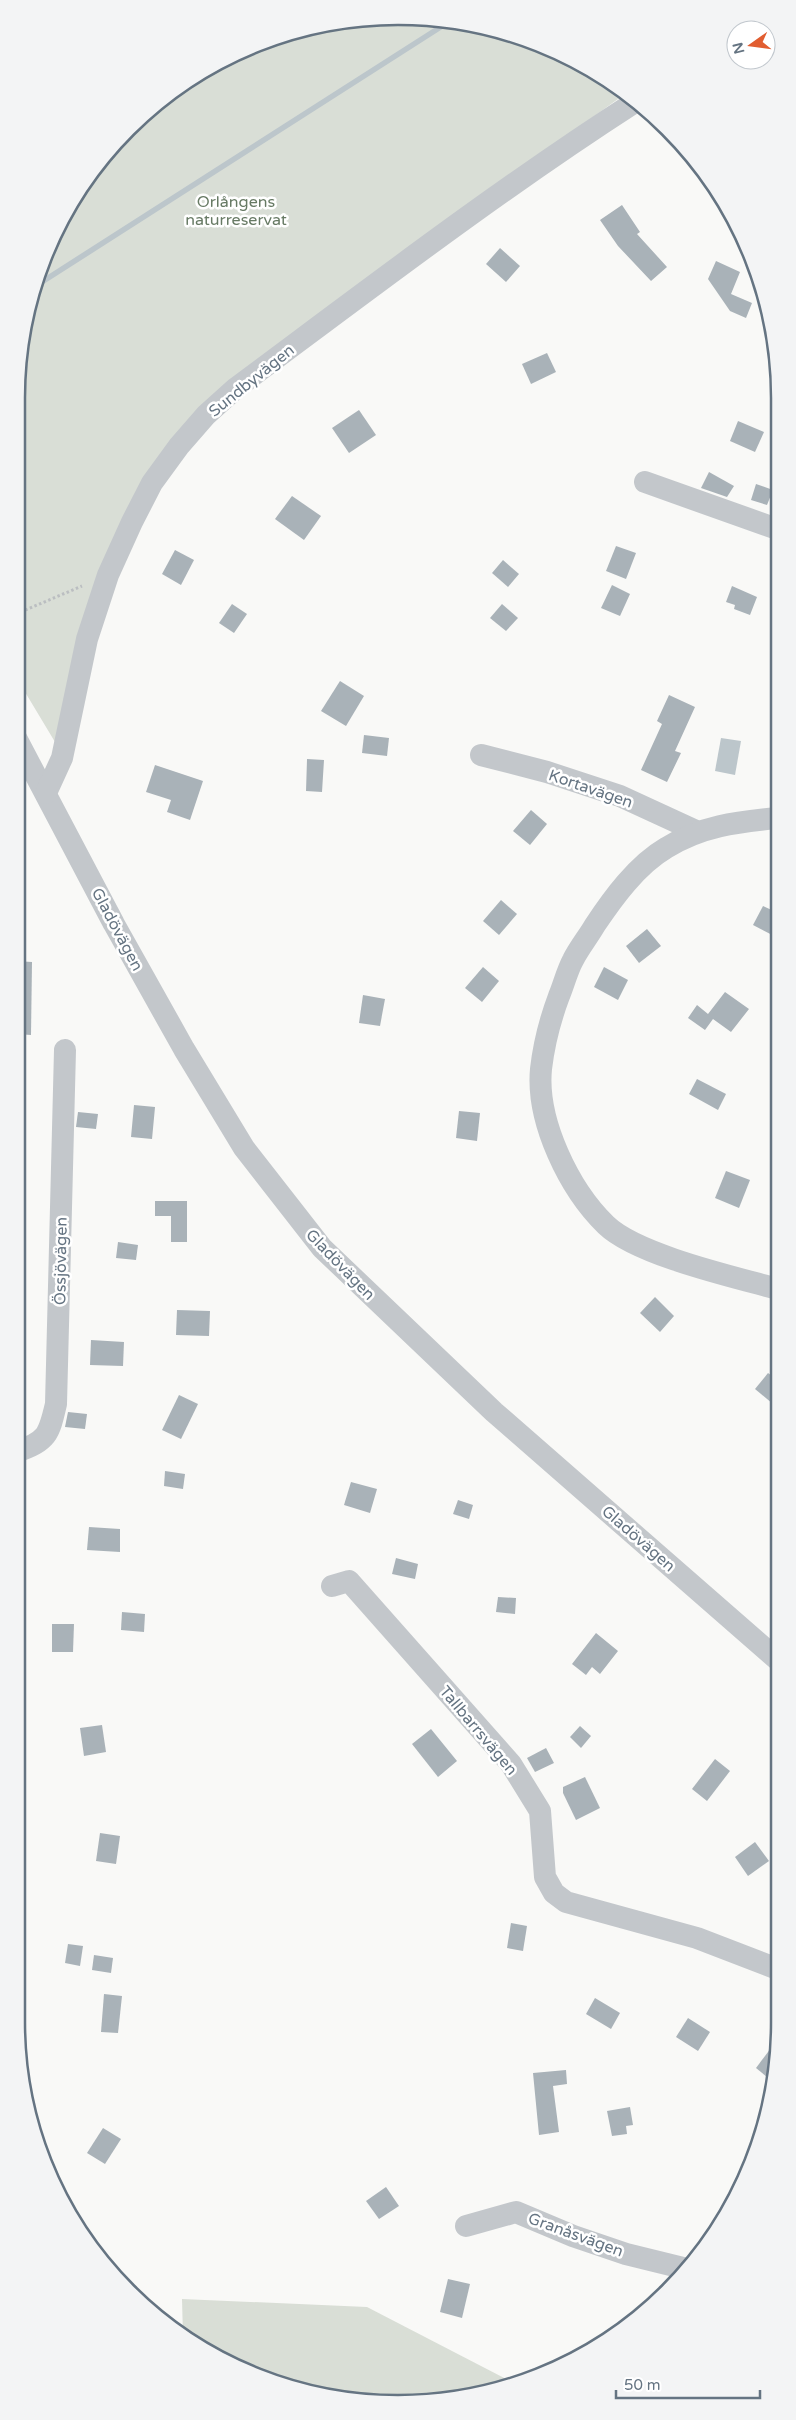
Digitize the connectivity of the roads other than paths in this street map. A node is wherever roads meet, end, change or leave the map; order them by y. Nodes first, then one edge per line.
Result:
1 (629, 106) edge
2 (645, 482) dead end
3 (771, 527) edge
4 (25, 742) edge
5 (481, 755) dead end
6 (46, 793) junction
7 (771, 819) edge
8 (696, 831) junction
9 (65, 1050) dead end
10 (771, 1287) edge
11 (25, 1449) edge
12 (332, 1586) dead end
13 (771, 1654) edge
14 (771, 1967) edge
15 (466, 2226) dead end
16 (679, 2267) edge

1 - 6 street, Sundbyvägen
2 - 3 street
4 - 6 street, Gladövägen
5 - 8 street, Kortavägen
6 - 13 street, Gladövägen
7 - 8 street
8 - 10 street
9 - 11 street, Össjövägen
12 - 14 street, Tallbarrsvägen
15 - 16 street, Granåsvägen

